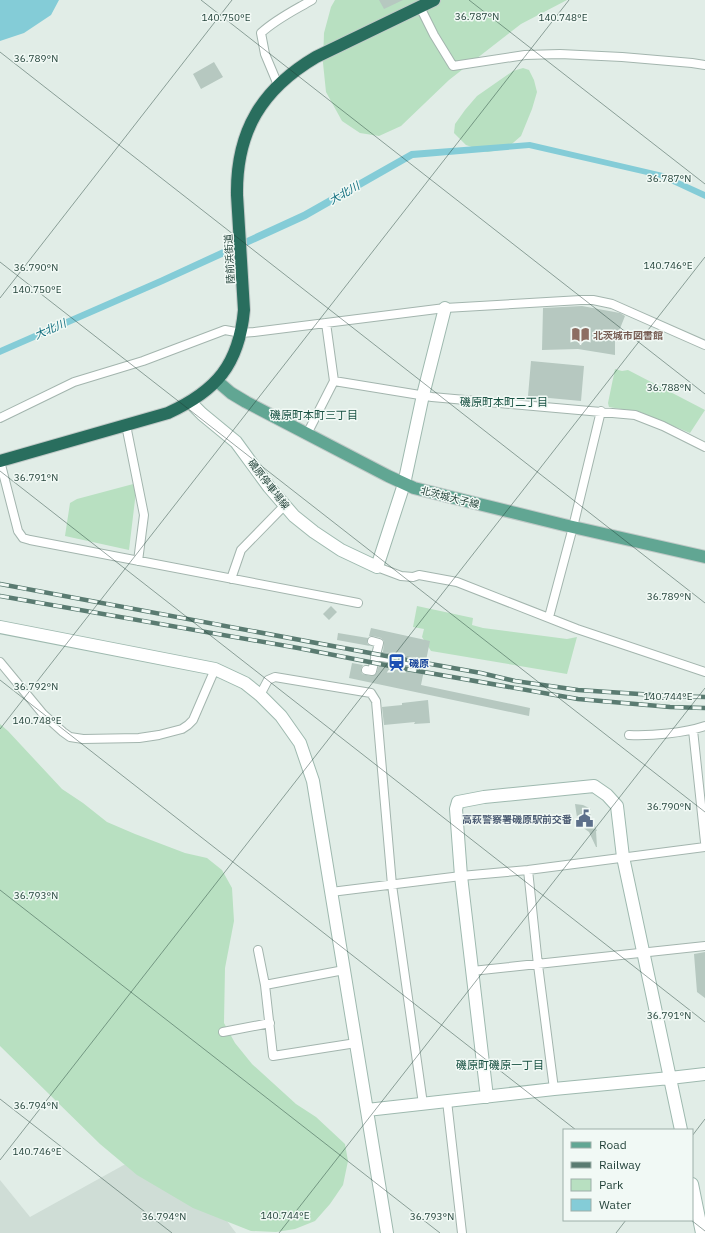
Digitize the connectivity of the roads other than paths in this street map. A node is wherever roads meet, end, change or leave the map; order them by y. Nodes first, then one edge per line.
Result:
1 (312, 0) edge
2 (434, 0) edge
3 (420, 7) junction
4 (705, 65) edge
5 (278, 85) junction
6 (445, 308) junction
7 (326, 323) junction
8 (241, 333) junction
9 (705, 344) edge
10 (217, 381) junction
11 (334, 381) junction
12 (423, 396) junction
13 (190, 402) junction
14 (600, 411) junction
15 (0, 418) edge
16 (126, 425) junction
17 (307, 434) junction
18 (705, 446) edge
19 (0, 461) edge
20 (404, 484) junction
21 (284, 506) junction
22 (573, 527) junction
23 (705, 557) edge
24 (138, 561) junction
25 (377, 567) junction
26 (231, 579) junction
27 (358, 603) dead end
28 (549, 617) junction
29 (0, 627) edge
30 (374, 643) dead end
31 (376, 656) junction
32 (0, 662) edge
33 (413, 662) dead end
34 (215, 668) junction
35 (368, 669) dead end
36 (705, 672) edge
37 (260, 694) junction
38 (705, 726) edge
39 (693, 730) junction
40 (629, 735) dead end
41 (705, 842) edge
42 (705, 847) edge
43 (623, 858) junction
44 (528, 870) junction
45 (461, 876) junction
46 (392, 885) junction
47 (330, 892) junction
48 (705, 946) edge
49 (258, 950) dead end
50 (643, 954) junction
51 (538, 965) junction
52 (344, 970) junction
53 (472, 971) junction
54 (265, 985) junction
55 (270, 1023) junction
56 (223, 1032) dead end
57 (356, 1043) junction
58 (705, 1074) edge
59 (670, 1078) junction
60 (554, 1089) junction
61 (487, 1097) junction
62 (447, 1102) junction
63 (424, 1104) junction
64 (367, 1110) junction
65 (681, 1129) edge
66 (693, 1189) edge
67 (387, 1233) edge
68 (462, 1233) edge
69 (702, 1233) edge

1 - 5 street
2 - 3 highway, 陸前浜街道
3 - 4 street
3 - 5 highway, 陸前浜街道
5 - 8 highway, 陸前浜街道
6 - 7 street
6 - 9 street
6 - 12 street
7 - 8 street
7 - 11 street
8 - 10 highway, 陸前浜街道
8 - 15 street
10 - 13 highway, 陸前浜街道
10 - 17 main road, 北茨城大子線
11 - 12 street
11 - 17 street
12 - 14 street
12 - 20 street
13 - 16 highway, 陸前浜街道
13 - 21 street, 磯原停車場線
14 - 18 street
14 - 22 street
16 - 19 highway, 陸前浜街道
16 - 24 street
17 - 20 main road, 北茨城大子線
19 - 24 street
20 - 22 main road, 北茨城大子線
20 - 25 street
21 - 25 street, 磯原停車場線
21 - 26 street
22 - 23 main road, 北茨城大子線
22 - 28 street
24 - 26 street
25 - 28 street
26 - 27 street
28 - 36 street
29 - 34 street
30 - 31 street
31 - 33 street
31 - 35 street
32 - 34 street
34 - 37 street
37 - 46 street
37 - 47 street
38 - 39 street
39 - 40 street
39 - 41 street
42 - 43 street
43 - 44 street
43 - 45 street
43 - 50 street
44 - 45 street
44 - 51 street
45 - 46 street
45 - 53 street
46 - 47 street
46 - 63 street
47 - 52 street
48 - 50 street
49 - 54 street
50 - 51 street
50 - 59 street
51 - 53 street
51 - 60 street
52 - 54 street
52 - 57 street
53 - 61 street
54 - 55 street
55 - 56 street
55 - 57 street
57 - 64 street
58 - 59 street
59 - 60 street
59 - 65 street
60 - 61 street
61 - 62 street
62 - 63 street
62 - 68 street
63 - 64 street
64 - 67 street
66 - 69 street

